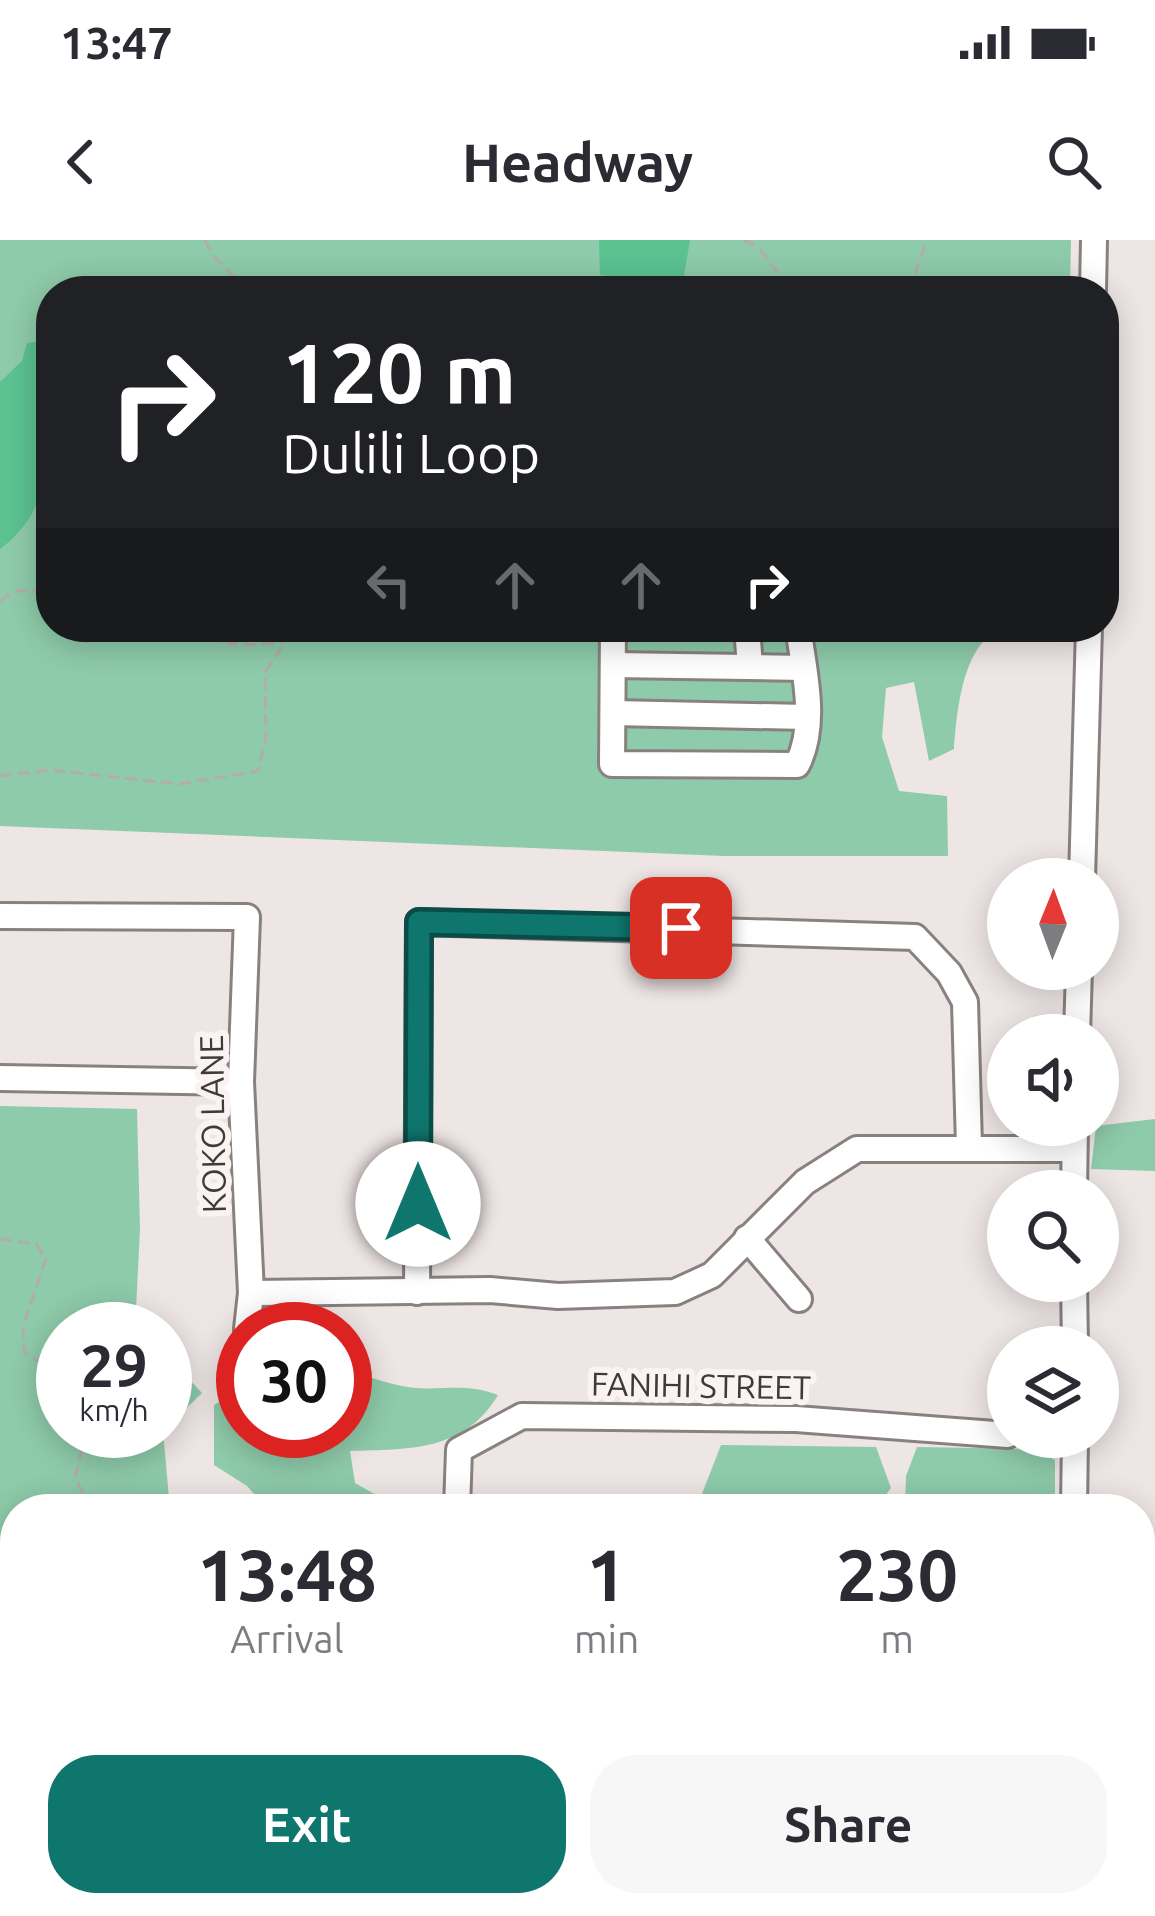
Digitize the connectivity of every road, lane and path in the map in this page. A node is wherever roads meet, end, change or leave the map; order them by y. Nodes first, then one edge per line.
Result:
1 (205, 240) edge
2 (744, 240) edge
3 (927, 240) edge
4 (1094, 240) edge
5 (235, 276) edge
6 (780, 276) edge
7 (915, 276) edge
8 (1094, 276) edge
9 (36, 591) edge
10 (0, 601) edge
11 (218, 642) edge
12 (290, 642) edge
13 (613, 642) edge
14 (749, 642) edge
15 (800, 642) edge
16 (1089, 642) edge
17 (283, 645) junction
18 (613, 665) junction
19 (750, 668) junction
20 (803, 668) junction
21 (613, 713) junction
22 (806, 717) junction
23 (0, 776) edge
24 (1083, 858) edge
25 (0, 916) edge
26 (0, 1078) edge
27 (241, 1082) junction
28 (987, 1144) edge
29 (969, 1146) junction
30 (747, 1238) junction
31 (0, 1239) edge
32 (417, 1292) junction
33 (251, 1293) junction
34 (799, 1299) dead end
35 (250, 1302) edge
36 (36, 1360) edge
37 (987, 1433) edge
38 (80, 1458) edge
39 (1075, 1458) edge
40 (83, 1494) edge
41 (458, 1494) edge
42 (1074, 1494) edge

1 - 5 path
2 - 6 path
3 - 7 path
4 - 8 street
9 - 10 path
11 - 17 path
12 - 17 path
13 - 18 street
14 - 19 street
15 - 20 street
16 - 24 street
17 - 23 path
18 - 19 street
18 - 21 street
19 - 20 street
20 - 22 street
21 - 22 street
21 - 22 street
25 - 27 street, KOKO LANE
26 - 27 street
27 - 33 street, KOKO LANE
28 - 29 street
29 - 30 street
29 - 32 street
30 - 32 street
30 - 34 street
31 - 36 path
32 - 33 street
33 - 35 street, KOKO LANE
37 - 41 street, FANIHI STREET
38 - 40 path
39 - 42 street

